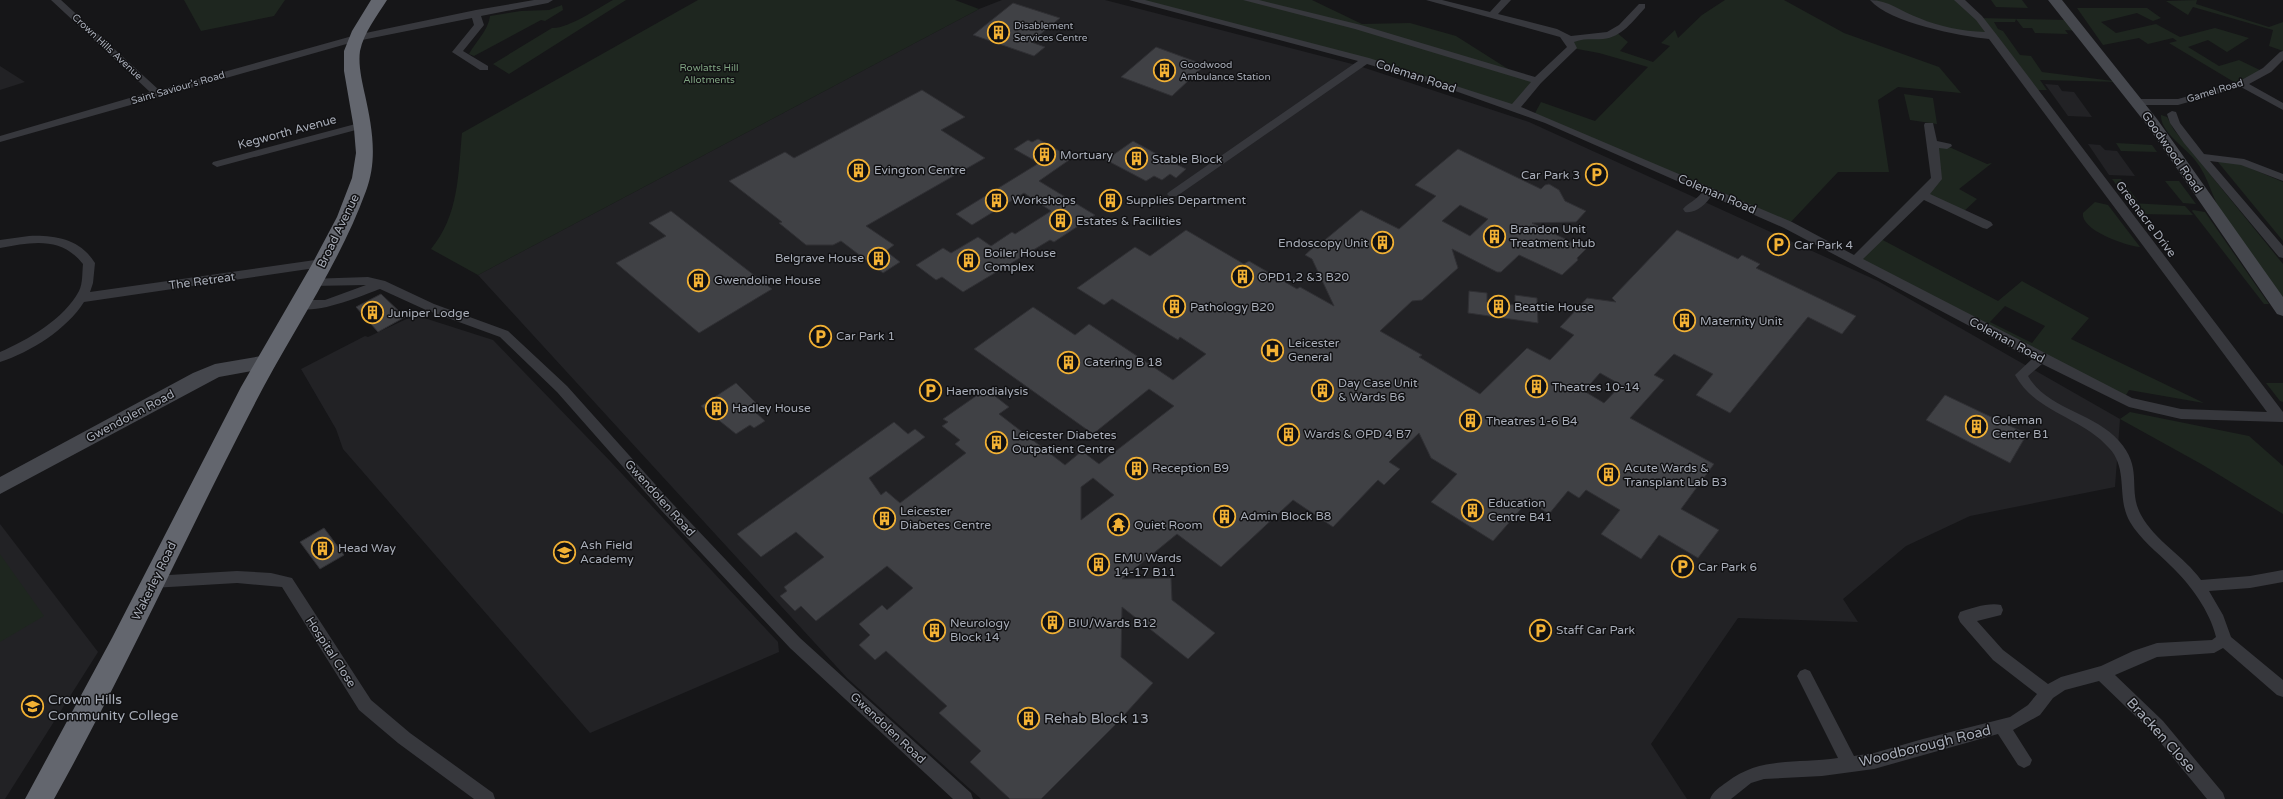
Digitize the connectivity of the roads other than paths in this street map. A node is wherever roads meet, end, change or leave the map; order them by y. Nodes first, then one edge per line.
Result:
1 (56, 0) edge
2 (379, 0) edge
3 (548, 0) edge
4 (1134, 0) edge
5 (1248, 0) edge
6 (1431, 0) edge
7 (1506, 0) edge
8 (1875, 0) edge
9 (1959, 0) edge
10 (2055, 0) edge
11 (1643, 8) dead end
12 (476, 13) junction
13 (1491, 16) junction
14 (1993, 36) junction
15 (356, 38) junction
16 (1570, 40) junction
17 (2283, 54) edge
18 (1366, 60) junction
19 (484, 68) dead end
20 (1537, 81) junction
21 (2240, 85) junction
22 (158, 94) junction
23 (2137, 102) junction
24 (1515, 107) junction
25 (2283, 107) edge
26 (2172, 114) dead end
27 (363, 125) junction
28 (1929, 125) dead end
29 (0, 139) edge
30 (1932, 143) junction
31 (1947, 146) dead end
32 (2202, 157) junction
33 (217, 164) dead end
34 (2283, 178) edge
35 (1708, 190) junction
36 (1172, 194) dead end
37 (1923, 195) junction
38 (1689, 209) dead end
39 (1987, 225) dead end
40 (0, 244) edge
41 (2283, 254) edge
42 (1856, 259) junction
43 (322, 263) junction
44 (312, 282) junction
45 (381, 284) junction
46 (81, 298) junction
47 (299, 304) junction
48 (2283, 310) edge
49 (0, 357) edge
50 (2041, 358) junction
51 (267, 362) junction
52 (2281, 417) edge
53 (0, 486) edge
54 (2283, 576) edge
55 (152, 582) junction
56 (2198, 586) junction
57 (1996, 610) dead end
58 (2224, 640) junction
59 (2102, 673) junction
60 (1805, 676) dead end
61 (2283, 690) edge
62 (2048, 693) junction
63 (2001, 726) junction
64 (2024, 760) dead end
65 (1850, 765) junction
66 (39, 799) edge
67 (487, 799) edge
68 (965, 799) edge
69 (1718, 799) edge
70 (2217, 799) edge

1 - 22 street, Crown Hills Avenue
2 - 15 highway, Broad Avenue
3 - 12 street, Saint Saviour's Road
4 - 18 street, Coleman Road
5 - 20 street
6 - 13 street
7 - 13 street
8 - 14 street
9 - 14 street, Greenacre Drive
10 - 23 street, Goodwood Road
11 - 16 street
12 - 15 street, Saint Saviour's Road
12 - 19 street
13 - 16 street
14 - 52 street, Greenacre Drive
15 - 22 street, Saint Saviour's Road
15 - 27 highway, Broad Avenue
16 - 20 street
17 - 21 street, Gamel Road
18 - 24 street, Coleman Road
18 - 36 street
20 - 24 street
21 - 23 street, Gamel Road
21 - 25 street
22 - 29 street, Saint Saviour's Road
23 - 48 street, Goodwood Road
24 - 35 street, Coleman Road
26 - 32 street
27 - 33 street, Kegworth Avenue
27 - 43 highway, Broad Avenue
28 - 30 street
30 - 31 street
30 - 37 street
32 - 34 street
32 - 41 street
35 - 38 street
35 - 42 street, Coleman Road
37 - 39 street
37 - 42 street
40 - 46 street
42 - 50 street, Coleman Road
43 - 44 highway, Broad Avenue
43 - 46 street, The Retreat
44 - 45 street, Gwendolen Road
44 - 47 highway, Broad Avenue
45 - 47 street
45 - 68 street, Gwendolen Road
46 - 49 street
47 - 51 highway, Broad Avenue
50 - 52 street, Coleman Road
50 - 56 street
51 - 53 street, Gwendolen Road
51 - 55 highway, Wakerley Road
54 - 56 street
55 - 66 highway, Wakerley Road
55 - 67 street, Hospital Close
56 - 58 street
57 - 62 street
58 - 59 street, Woodborough Road
58 - 61 street
59 - 62 street, Woodborough Road
59 - 70 street, Bracken Close
60 - 65 street, Woodborough Road
62 - 63 street, Woodborough Road
63 - 64 street, Woodborough Road
63 - 65 street, Woodborough Road
65 - 69 street, Woodborough Road

